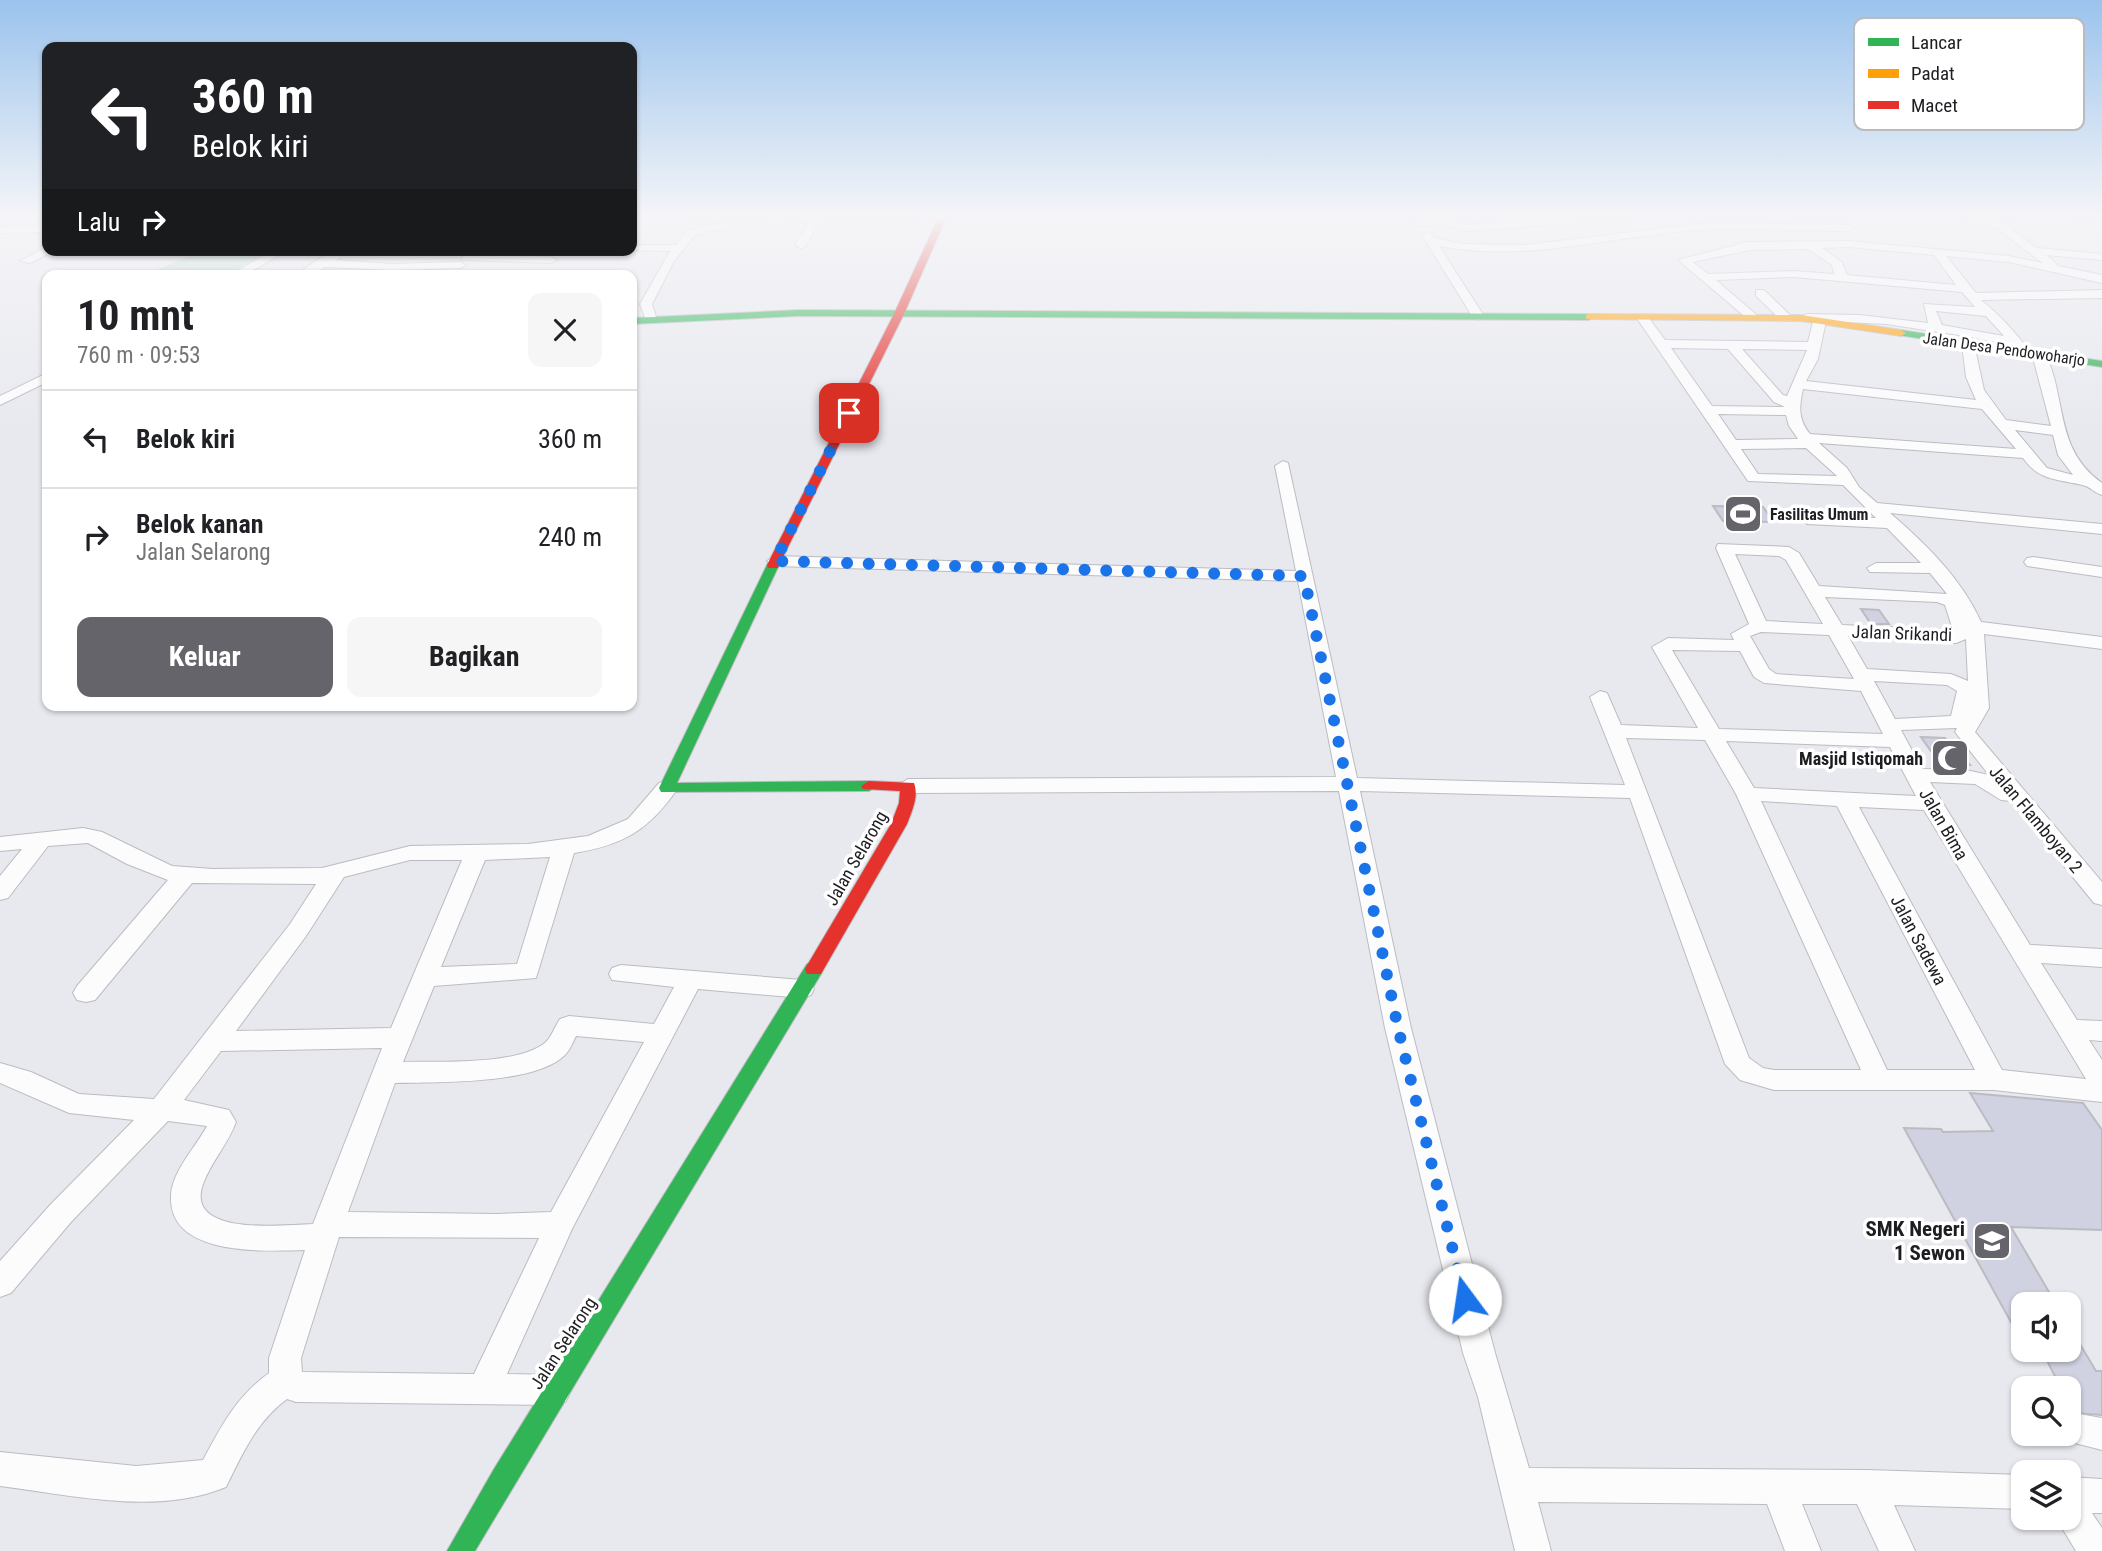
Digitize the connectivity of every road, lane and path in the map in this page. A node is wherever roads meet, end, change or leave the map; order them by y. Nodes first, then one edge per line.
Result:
1 (647, 288) edge
2 (911, 288) edge
3 (1461, 288) edge
4 (1721, 288) edge
5 (1930, 288) edge
6 (1965, 288) edge
7 (1760, 293) dead end
8 (1969, 293) junction
9 (2102, 294) edge
10 (637, 307) edge
11 (649, 312) junction
12 (1988, 312) junction
13 (899, 314) junction
14 (1478, 316) junction
15 (1643, 317) junction
16 (1753, 317) junction
17 (637, 318) edge
18 (1793, 318) junction
19 (1820, 320) junction
20 (1937, 328) junction
21 (1661, 344) junction
22 (1968, 344) junction
23 (1732, 345) junction
24 (1815, 346) junction
25 (2026, 349) junction
26 (2102, 364) edge
27 (42, 380) edge
28 (1797, 384) junction
29 (0, 401) edge
30 (1987, 405) junction
31 (1792, 406) junction
32 (1708, 410) junction
33 (2000, 423) junction
34 (2060, 432) junction
35 (1807, 441) junction
36 (1731, 445) junction
37 (2029, 454) junction
38 (1283, 466) dead end
39 (1848, 481) junction
40 (2095, 485) edge
41 (1874, 507) junction
42 (1813, 521) dead end
43 (1893, 523) junction
44 (2102, 529) edge
45 (775, 561) junction
46 (2033, 562) dead end
47 (1876, 568) dead end
48 (1936, 568) junction
49 (2102, 572) edge
50 (1304, 576) junction
51 (1814, 591) junction
52 (1759, 626) junction
53 (1974, 627) junction
54 (1836, 631) junction
55 (2102, 643) edge
56 (1745, 646) junction
57 (1864, 680) junction
58 (1600, 697) dead end
59 (1613, 731) junction
60 (1711, 732) junction
61 (1891, 733) junction
62 (1916, 775) junction
63 (1350, 784) junction
64 (908, 786) junction
65 (667, 788) junction
66 (1639, 792) junction
67 (1746, 794) junction
68 (1845, 800) junction
69 (1931, 804) junction
70 (41, 839) junction
71 (0, 844) edge
72 (564, 849) junction
73 (477, 851) junction
74 (334, 874) junction
75 (185, 876) junction
76 (2098, 889) edge
77 (0, 892) edge
78 (2102, 916) edge
79 (2022, 953) junction
80 (2102, 958) edge
81 (621, 974) dead end
82 (427, 977) junction
83 (691, 979) junction
84 (802, 989) junction
85 (86, 993) dead end
86 (2066, 1029) junction
87 (2102, 1031) edge
88 (661, 1034) junction
89 (400, 1038) junction
90 (214, 1041) junction
91 (0, 1073) edge
92 (385, 1073) junction
93 (1878, 1079) junction
94 (1994, 1080) junction
95 (2101, 1088) edge
96 (161, 1110) junction
97 (560, 1224) junction
98 (326, 1230) junction
99 (0, 1283) edge
100 (286, 1380) junction
101 (483, 1390) junction
102 (555, 1390) junction
103 (0, 1469) edge
104 (1516, 1485) junction
105 (1778, 1487) junction
106 (1867, 1487) junction
107 (2011, 1492) edge
108 (2081, 1495) edge
109 (2102, 1496) edge
110 (2081, 1527) edge
111 (460, 1551) edge
112 (1534, 1551) edge
113 (1803, 1551) edge
114 (1897, 1551) edge
115 (2096, 1551) edge

1 - 11 street
2 - 13 street
3 - 14 street
4 - 16 street
5 - 8 street
6 - 8 street
7 - 18 street
8 - 9 street
8 - 12 street
10 - 11 street
11 - 13 street, Jalan Desa Pendowoharjo
11 - 17 street, Jalan Desa Pendowoharjo
12 - 20 street
12 - 25 street
13 - 14 street, Jalan Desa Pendowoharjo
13 - 45 street
14 - 15 street, Jalan Desa Pendowoharjo
15 - 16 street, Jalan Desa Pendowoharjo
15 - 21 street
16 - 18 street, Jalan Desa Pendowoharjo
18 - 19 street, Jalan Desa Pendowoharjo
18 - 20 street
19 - 22 street, Jalan Desa Pendowoharjo
19 - 24 street
20 - 25 street
21 - 23 street
21 - 32 street
22 - 25 street, Jalan Desa Pendowoharjo
22 - 30 street
23 - 24 street
23 - 31 street
24 - 28 street
25 - 26 street, Jalan Desa Pendowoharjo
25 - 34 street
27 - 29 street
28 - 30 street
28 - 31 street
30 - 33 street
31 - 32 street
31 - 35 street, Jalan Flamboyan 2
32 - 36 street
33 - 34 street
33 - 37 street
34 - 40 street
35 - 36 street
35 - 37 street
35 - 39 street, Jalan Flamboyan 2
36 - 39 street
37 - 40 street
38 - 50 street
39 - 41 street, Jalan Flamboyan 2
41 - 43 street, Jalan Flamboyan 2
41 - 44 street
42 - 43 street
43 - 48 street, Jalan Flamboyan 2
45 - 50 street
45 - 65 street
46 - 49 street
47 - 48 street
48 - 53 street, Jalan Flamboyan 2
50 - 63 street
51 - 52 street, Jalan Bima
51 - 54 street, Jalan Bima
51 - 54 street, Jalan Srikandi
52 - 54 street
52 - 56 street
53 - 55 street
53 - 76 street, Jalan Flamboyan 2
54 - 57 street, Jalan Bima
56 - 57 street
56 - 60 street
57 - 61 street, Jalan Bima
57 - 61 street
58 - 59 street
59 - 60 street
59 - 66 street
60 - 61 street
60 - 67 street
61 - 62 street, Jalan Bima
62 - 69 street, Jalan Bima
62 - 78 street
63 - 64 street
63 - 66 street
63 - 104 street
64 - 65 street, Jalan Selarong
64 - 84 street, Jalan Selarong
65 - 72 street
66 - 93 street
67 - 68 street
67 - 93 street
68 - 69 street
68 - 94 street, Jalan Sadewa
69 - 79 street, Jalan Bima
70 - 71 street
70 - 75 street
70 - 77 street
72 - 73 street
72 - 82 street
73 - 74 street
73 - 82 street
74 - 75 street
74 - 90 street
75 - 85 street
79 - 80 street
79 - 86 street, Jalan Bima
81 - 83 street
82 - 89 street
83 - 84 street
83 - 88 street
84 - 102 street, Jalan Selarong
86 - 87 street
86 - 95 street, Jalan Bima
88 - 92 street
88 - 97 street
89 - 90 street
89 - 92 street
90 - 96 street
91 - 96 street
92 - 98 street
93 - 94 street
94 - 95 street
96 - 98 street
96 - 99 street
97 - 98 street
97 - 101 street
98 - 100 street
100 - 101 street
100 - 103 street
101 - 102 street
102 - 111 street, Jalan Selarong
104 - 105 street
104 - 112 street
105 - 106 street
105 - 113 street
106 - 107 street
106 - 114 street
108 - 109 street
110 - 115 street

